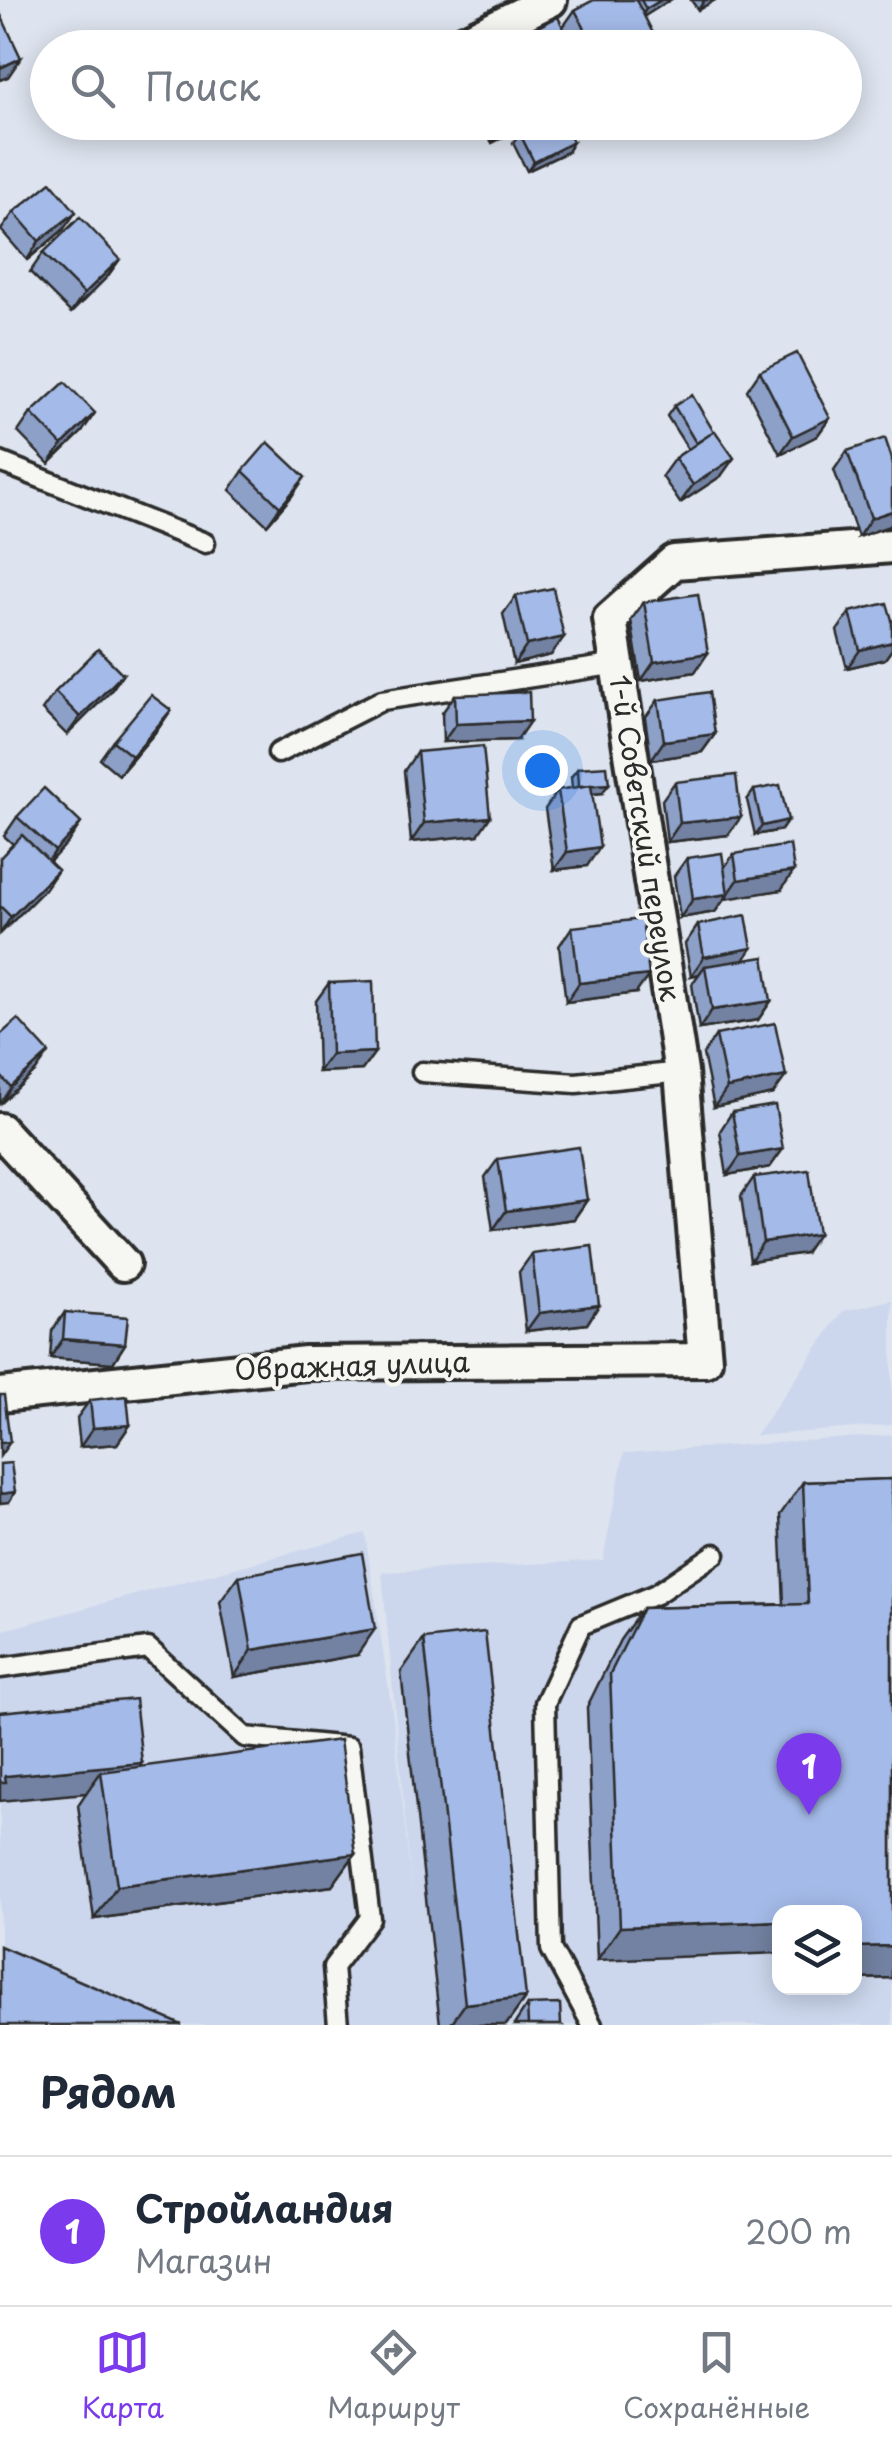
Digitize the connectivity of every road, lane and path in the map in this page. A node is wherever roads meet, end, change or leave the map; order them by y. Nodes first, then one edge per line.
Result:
1 (550, 0) edge
2 (489, 30) edge
3 (0, 462) edge
4 (205, 543) dead end
5 (892, 546) edge
6 (618, 664) junction
7 (278, 753) dead end
8 (422, 1072) dead end
9 (681, 1072) junction
10 (0, 1130) edge
11 (123, 1264) dead end
12 (705, 1360) joint
13 (0, 1395) edge
14 (715, 1554) dead end
15 (0, 1668) edge
16 (338, 2025) edge
17 (592, 2025) edge

1 - 2 street
3 - 4 lane
5 - 6 street, 1-й Советский переулок
6 - 7 lane
6 - 9 street, 1-й Советский переулок
8 - 9 lane
9 - 12 street, 1-й Советский переулок
10 - 11 street
12 - 13 street, Овражная улица
14 - 17 lane
15 - 16 lane

